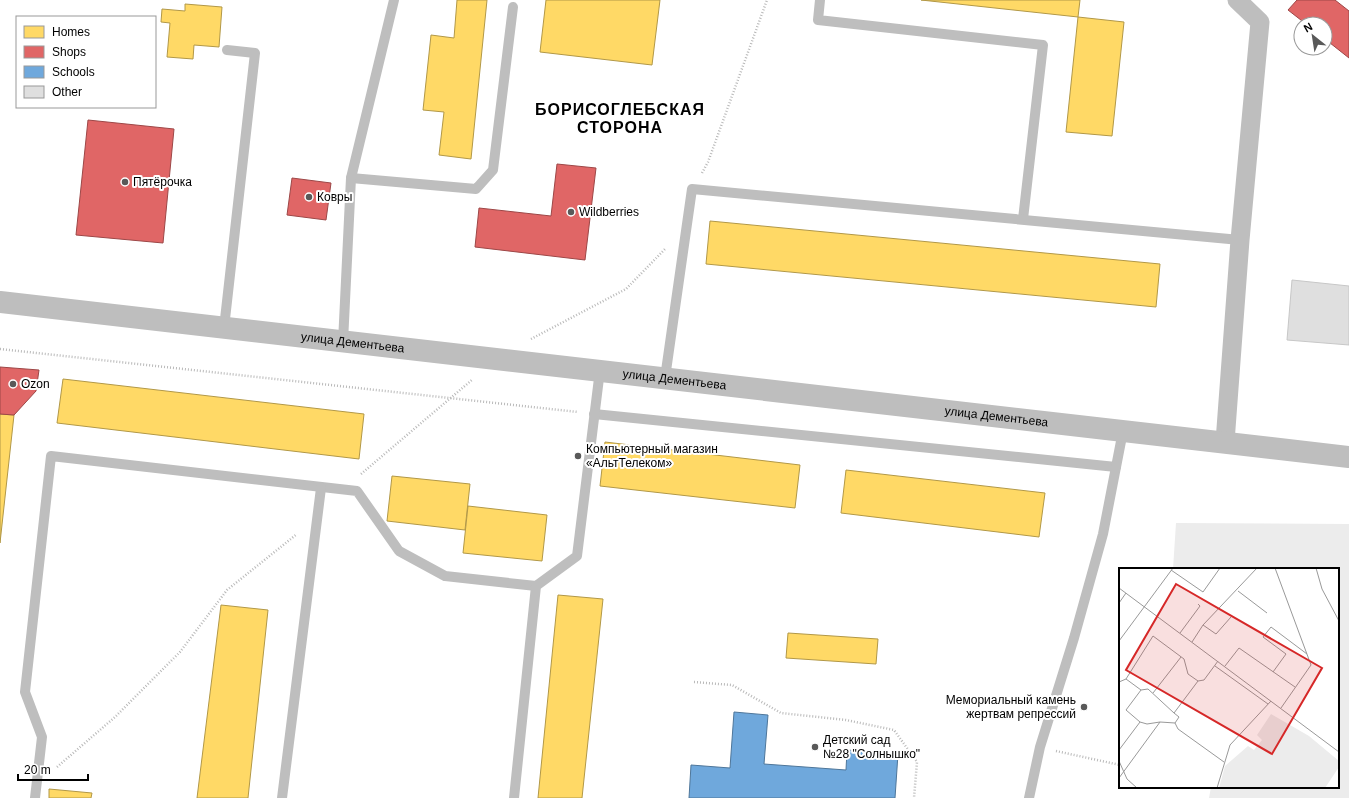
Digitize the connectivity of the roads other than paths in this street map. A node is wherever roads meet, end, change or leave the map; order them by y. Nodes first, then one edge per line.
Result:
1 (394, 0) edge
2 (820, 0) edge
3 (1237, 0) edge
4 (513, 7) dead end
5 (227, 50) dead end
6 (351, 178) junction
7 (1023, 219) junction
8 (1240, 240) junction
9 (0, 302) edge
10 (224, 328) junction
11 (343, 342) junction
12 (600, 370) junction
13 (665, 378) junction
14 (594, 414) junction
15 (1123, 431) junction
16 (1225, 442) junction
17 (1349, 457) edge
18 (1116, 467) junction
19 (321, 488) junction
20 (536, 586) junction
21 (35, 798) edge
22 (282, 798) edge
23 (514, 798) edge
24 (1029, 798) edge

1 - 6 lane
2 - 7 lane
3 - 8 street
4 - 6 lane
5 - 10 lane
6 - 11 lane
7 - 8 lane
7 - 13 lane
8 - 16 street
9 - 10 street, улица Дементьева
10 - 11 street, улица Дементьева
11 - 12 street, улица Дементьева
12 - 13 street, улица Дементьева
12 - 14 lane
13 - 15 street, улица Дементьева
14 - 18 lane
14 - 20 lane
15 - 16 street, улица Дементьева
15 - 18 lane
16 - 17 street, улица Дементьева
18 - 24 lane
19 - 20 lane
19 - 21 lane
19 - 22 lane
20 - 23 lane

